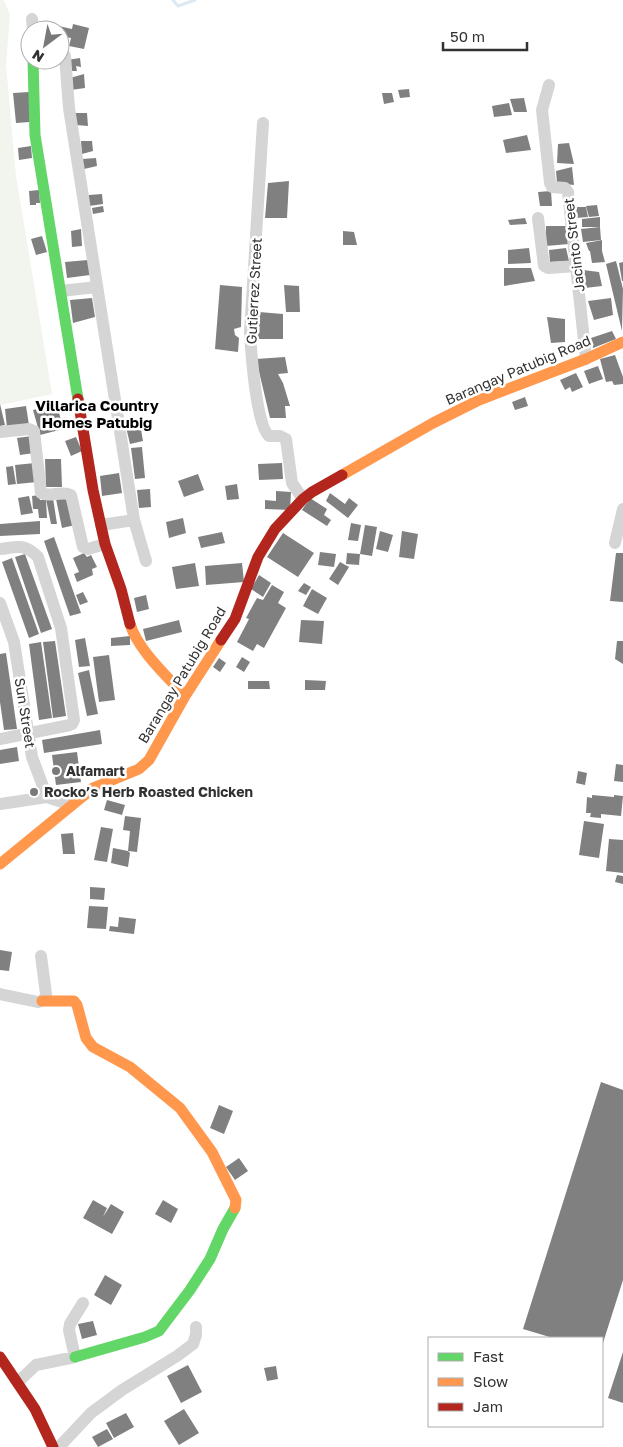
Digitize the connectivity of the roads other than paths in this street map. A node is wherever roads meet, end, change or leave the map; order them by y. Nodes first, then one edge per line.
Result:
1 (33, 70) edge
2 (66, 70) edge
3 (549, 85) dead end
4 (263, 123) dead end
5 (538, 218) dead end
6 (577, 266) junction
7 (97, 287) junction
8 (61, 291) junction
9 (623, 342) edge
10 (586, 359) junction
11 (0, 432) edge
12 (303, 499) junction
13 (623, 509) edge
14 (134, 520) junction
15 (101, 525) junction
16 (615, 543) dead end
17 (105, 544) junction
18 (0, 549) edge
19 (146, 562) dead end
20 (0, 603) edge
21 (185, 696) junction
22 (28, 734) junction
23 (0, 738) edge
24 (47, 797) junction
25 (0, 804) edge
26 (71, 805) junction
27 (0, 864) edge
28 (41, 956) dead end
29 (0, 994) edge
30 (42, 1001) junction
31 (83, 1302) dead end
32 (196, 1327) dead end
33 (0, 1357) edge
34 (76, 1357) junction
35 (18, 1382) junction
36 (53, 1447) edge
37 (60, 1447) edge

1 - 8 street
2 - 7 street
3 - 6 street, Jacinto Street
4 - 12 street, Gutierrez Street
5 - 6 street
6 - 10 street, Jacinto Street
7 - 8 street
7 - 14 street
8 - 15 street
9 - 10 street, Barangay Patubig Road
10 - 12 street, Barangay Patubig Road
11 - 17 street
12 - 21 street, Barangay Patubig Road
13 - 16 street
14 - 15 street
14 - 19 street
15 - 17 street
17 - 21 street
18 - 22 street
20 - 22 street, Sun Street
21 - 26 street, Barangay Patubig Road
22 - 23 street
22 - 24 street, Sun Street
24 - 25 street
24 - 26 street
26 - 27 street, Barangay Patubig Road
28 - 30 street
29 - 30 street
30 - 34 street
31 - 34 street
32 - 37 street
33 - 35 street
34 - 35 street
35 - 36 street

